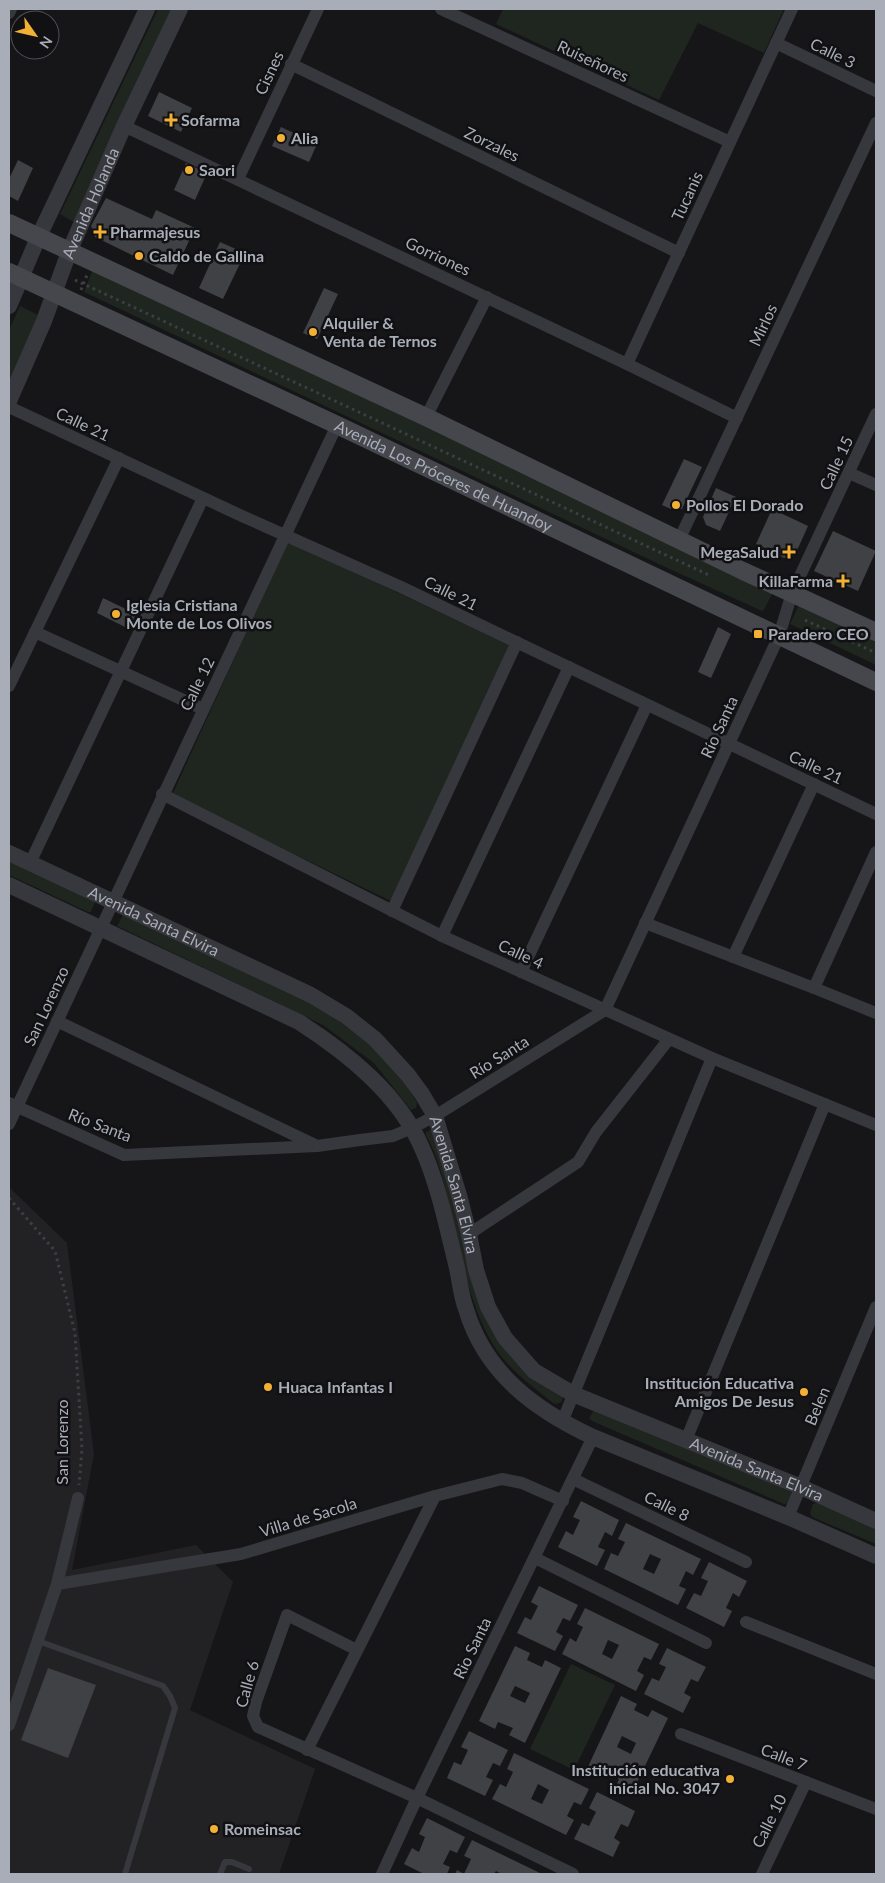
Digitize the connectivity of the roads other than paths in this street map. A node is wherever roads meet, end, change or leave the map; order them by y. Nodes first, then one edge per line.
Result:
1 (11, 9) edge
2 (147, 9) edge
3 (180, 9) edge
4 (318, 9) edge
5 (441, 9) edge
6 (792, 9) edge
7 (9, 13) edge
8 (776, 43) junction
9 (291, 64) junction
10 (876, 91) edge
11 (876, 123) edge
12 (124, 126) junction
13 (730, 142) junction
14 (238, 179) junction
15 (9, 223) edge
16 (38, 238) junction
17 (69, 252) junction
18 (679, 253) junction
19 (15, 275) edge
20 (52, 294) junction
21 (487, 297) junction
22 (9, 306) edge
23 (627, 364) junction
24 (9, 402) edge
25 (9, 408) edge
26 (876, 414) edge
27 (426, 418) junction
28 (737, 418) junction
29 (337, 425) junction
30 (119, 458) junction
31 (849, 473) junction
32 (876, 486) edge
33 (203, 498) junction
34 (286, 535) junction
35 (679, 540) junction
36 (792, 593) junction
37 (35, 632) junction
38 (876, 632) edge
39 (779, 636) junction
40 (518, 642) junction
41 (569, 667) junction
42 (121, 671) junction
43 (876, 682) edge
44 (9, 686) edge
45 (646, 704) junction
46 (203, 709) junction
47 (729, 744) junction
48 (814, 784) junction
49 (162, 794) junction
50 (876, 814) edge
51 (876, 852) edge
52 (9, 853) edge
53 (30, 863) junction
54 (9, 885) edge
55 (112, 902) junction
56 (392, 911) junction
57 (645, 923) junction
58 (100, 929) junction
59 (442, 936) junction
60 (733, 957) junction
61 (521, 972) junction
62 (814, 988) junction
63 (604, 1010) junction
64 (876, 1013) edge
65 (57, 1021) junction
66 (669, 1039) junction
67 (712, 1058) junction
68 (825, 1104) junction
69 (13, 1106) edge
70 (435, 1116) junction
71 (9, 1124) edge
72 (876, 1125) edge
73 (412, 1128) junction
74 (317, 1146) junction
75 (469, 1234) junction
76 (876, 1307) edge
77 (573, 1394) junction
78 (562, 1422) junction
79 (592, 1437) junction
80 (686, 1440) junction
81 (574, 1479) junction
82 (801, 1487) junction
83 (435, 1496) junction
84 (78, 1498) road end
85 (563, 1501) junction
86 (788, 1517) junction
87 (876, 1521) edge
88 (876, 1556) edge
89 (535, 1558) junction
90 (746, 1562) dead end
91 (57, 1584) junction
92 (746, 1622) dead end
93 (38, 1641) junction
94 (706, 1642) dead end
95 (357, 1650) junction
96 (876, 1674) edge
97 (9, 1725) edge
98 (681, 1734) dead end
99 (307, 1750) junction
100 (806, 1782) junction
101 (417, 1798) junction
102 (876, 1809) edge
103 (249, 1869) dead end
104 (125, 1874) edge
105 (220, 1874) edge
106 (382, 1874) edge
107 (573, 1874) edge
108 (762, 1874) edge

1 - 7 street
2 - 16 street, Avenida Holanda
3 - 12 street, Avenida Holanda
4 - 9 street, Cisnes
5 - 13 street, Ruiseñores
6 - 8 street, Tucanis
8 - 10 street, Calle 3
8 - 13 street, Tucanis
9 - 14 street, Cisnes
9 - 18 street, Zorzales
11 - 28 street, Mirlos
12 - 14 street, Gorriones
12 - 17 street, Avenida Holanda
13 - 18 street, Tucanis
14 - 21 street, Gorriones
15 - 16 main road
16 - 17 main road
16 - 19 street, Avenida Holanda
17 - 20 street, Avenida Holanda
17 - 27 main road
18 - 23 street, Tucanis
19 - 20 main road, Avenida Los Próceres de Huandoy
19 - 22 street, Avenida Holanda
20 - 24 street, Avenida Holanda
20 - 29 main road, Avenida Los Próceres de Huandoy
21 - 23 street, Gorriones
21 - 27 street
23 - 28 street, Gorriones
25 - 30 street, Calle 21
26 - 31 street, Calle 15
27 - 35 main road
28 - 35 street, Mirlos
29 - 34 street, Calle 12
29 - 39 main road, Avenida Los Próceres de Huandoy
30 - 33 street, Calle 21
30 - 37 street
31 - 32 street
31 - 36 street, Calle 15
33 - 34 street, Calle 21
33 - 42 street
34 - 40 street, Calle 21
34 - 46 street, Calle 12
35 - 36 main road
36 - 38 main road
36 - 39 street, Calle 15
37 - 42 street
37 - 44 street
39 - 43 main road, Avenida Los Próceres de Huandoy
39 - 47 street, Río Santa
40 - 41 street, Calle 21
40 - 56 street
41 - 45 street, Calle 21
41 - 59 street
42 - 46 street
42 - 53 street
45 - 47 street, Calle 21
45 - 61 street
46 - 49 street, Calle 12
47 - 48 street, Calle 21
47 - 57 street, Río Santa
48 - 50 street, Calle 21
48 - 60 street
49 - 55 street, Calle 12
49 - 56 street, Calle 4
51 - 62 street
52 - 53 street, Avenida Santa Elvira
53 - 55 street, Avenida Santa Elvira
54 - 58 street, Avenida Santa Elvira
55 - 58 street, San Lorenzo
55 - 70 street, Avenida Santa Elvira
56 - 59 street, Calle 4
57 - 60 street
57 - 63 street, Río Santa
58 - 65 street, San Lorenzo
58 - 73 street, Avenida Santa Elvira
59 - 61 street, Calle 4
60 - 62 street
61 - 63 street, Calle 4
62 - 64 street
63 - 66 street, Calle 4
63 - 70 street, Río Santa
65 - 69 street, San Lorenzo
65 - 74 street
66 - 67 street, Calle 4
66 - 75 street
67 - 68 street, Calle 4
67 - 77 street
68 - 72 street, Calle 4
68 - 80 street
69 - 71 street, San Lorenzo
69 - 74 street, Río Santa
70 - 73 street, Río Santa
70 - 75 street, Avenida Santa Elvira
73 - 74 street, Río Santa
73 - 78 street, Avenida Santa Elvira
75 - 77 street, Avenida Santa Elvira
76 - 82 street, Belen
77 - 78 street
77 - 80 street, Avenida Santa Elvira
78 - 79 street, Avenida Santa Elvira
79 - 81 street, Rio Santa
79 - 86 street, Avenida Santa Elvira
80 - 82 street, Avenida Santa Elvira
81 - 85 street, Rio Santa
81 - 90 street, Calle 8
82 - 86 street, Belen
82 - 87 street, Avenida Santa Elvira
83 - 85 street, Villa de Sacola
83 - 91 street, Villa de Sacola
83 - 95 street
84 - 91 street, San Lorenzo
85 - 89 street, Rio Santa
86 - 88 street, Avenida Santa Elvira
89 - 94 street
89 - 101 street, Rio Santa
91 - 93 street, San Lorenzo
92 - 96 street
93 - 97 street, San Lorenzo
93 - 104 lane
95 - 99 street
95 - 99 street, Calle 6
98 - 100 street, Calle 7
99 - 101 street, Calle 6
100 - 102 street, Calle 7
100 - 108 street, Calle 10
101 - 106 street, Rio Santa
101 - 107 street, Calle 6
103 - 105 lane

